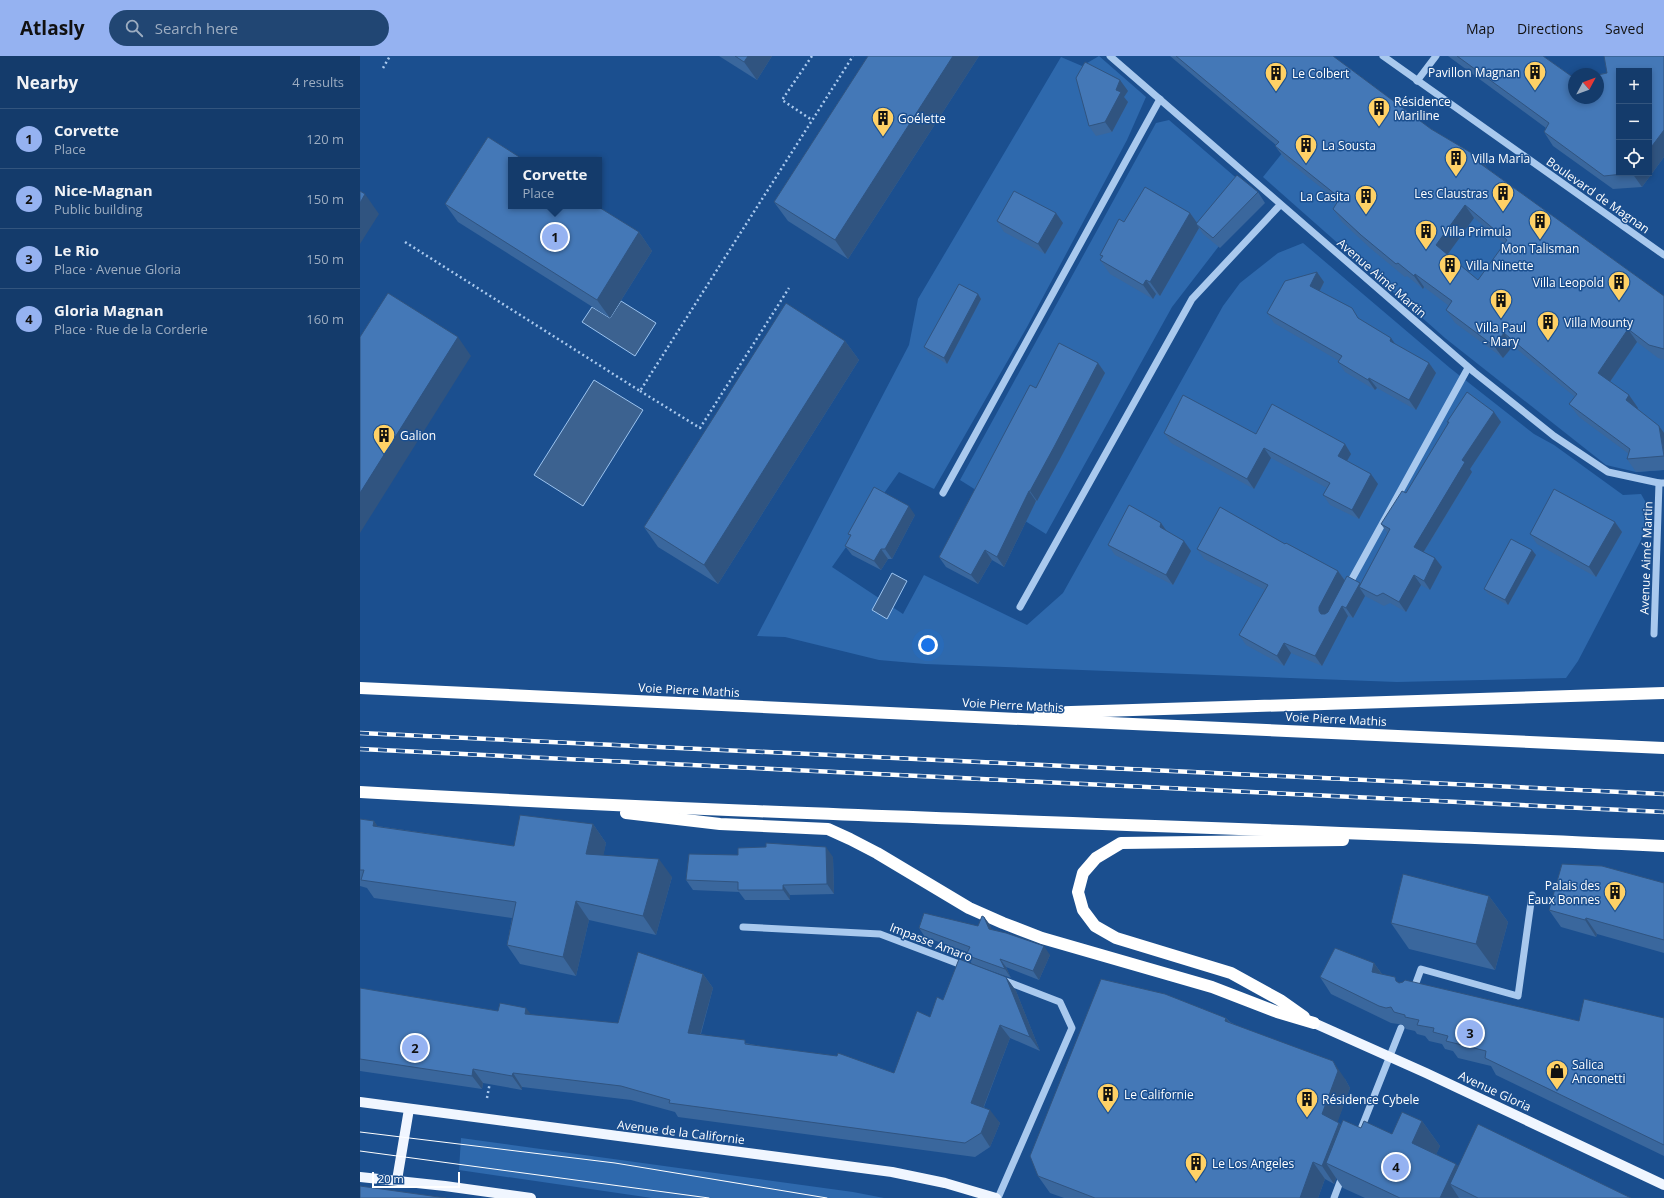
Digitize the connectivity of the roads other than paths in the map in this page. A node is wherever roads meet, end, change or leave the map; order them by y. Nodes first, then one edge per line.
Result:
1 (1110, 56) edge
2 (1383, 56) edge
3 (1436, 56) edge
4 (1417, 81) junction
5 (1160, 99) junction
6 (1280, 205) junction
7 (1664, 255) edge
8 (1468, 368) junction
9 (1662, 483) edge
10 (943, 493) dead end
11 (1341, 598) edge
12 (1020, 607) dead end
13 (1654, 634) dead end
14 (360, 688) edge
15 (1664, 693) edge
16 (953, 716) junction
17 (1664, 748) edge
18 (360, 792) edge
19 (537, 802) junction
20 (1494, 838) junction
21 (1664, 846) edge
22 (1532, 895) dead end
23 (743, 926) dead end
24 (974, 970) edge
25 (996, 978) edge
26 (1412, 995) edge
27 (1314, 1023) junction
28 (1401, 1028) edge
29 (1390, 1057) junction
30 (360, 1102) edge
31 (409, 1109) junction
32 (1357, 1139) edge
33 (1346, 1168) edge
34 (360, 1177) edge
35 (397, 1180) junction
36 (1664, 1185) edge
37 (531, 1198) edge
38 (996, 1198) edge
39 (1334, 1198) edge

1 - 5 street, Avenue Aimé Martin
2 - 4 street, Boulevard de Magnan
3 - 4 street
4 - 7 street, Boulevard de Magnan
5 - 6 street, Avenue Aimé Martin
5 - 10 street
6 - 8 street, Avenue Aimé Martin
6 - 12 street
8 - 9 street, Avenue Aimé Martin
8 - 11 street
9 - 13 street, Avenue Aimé Martin
14 - 16 highway, Voie Pierre Mathis
15 - 16 highway
16 - 17 highway, Voie Pierre Mathis
18 - 19 highway
19 - 20 highway
19 - 27 highway
20 - 21 highway
20 - 27 highway
22 - 26 street
23 - 24 street, Impasse Amaro
25 - 38 street
27 - 29 main road, Avenue Gloria
28 - 29 street
29 - 32 street
29 - 36 main road, Avenue Gloria
30 - 31 main road, Avenue de la Californie
31 - 35 main road
31 - 38 main road, Avenue de la Californie
33 - 39 street
34 - 35 main road
35 - 37 main road

